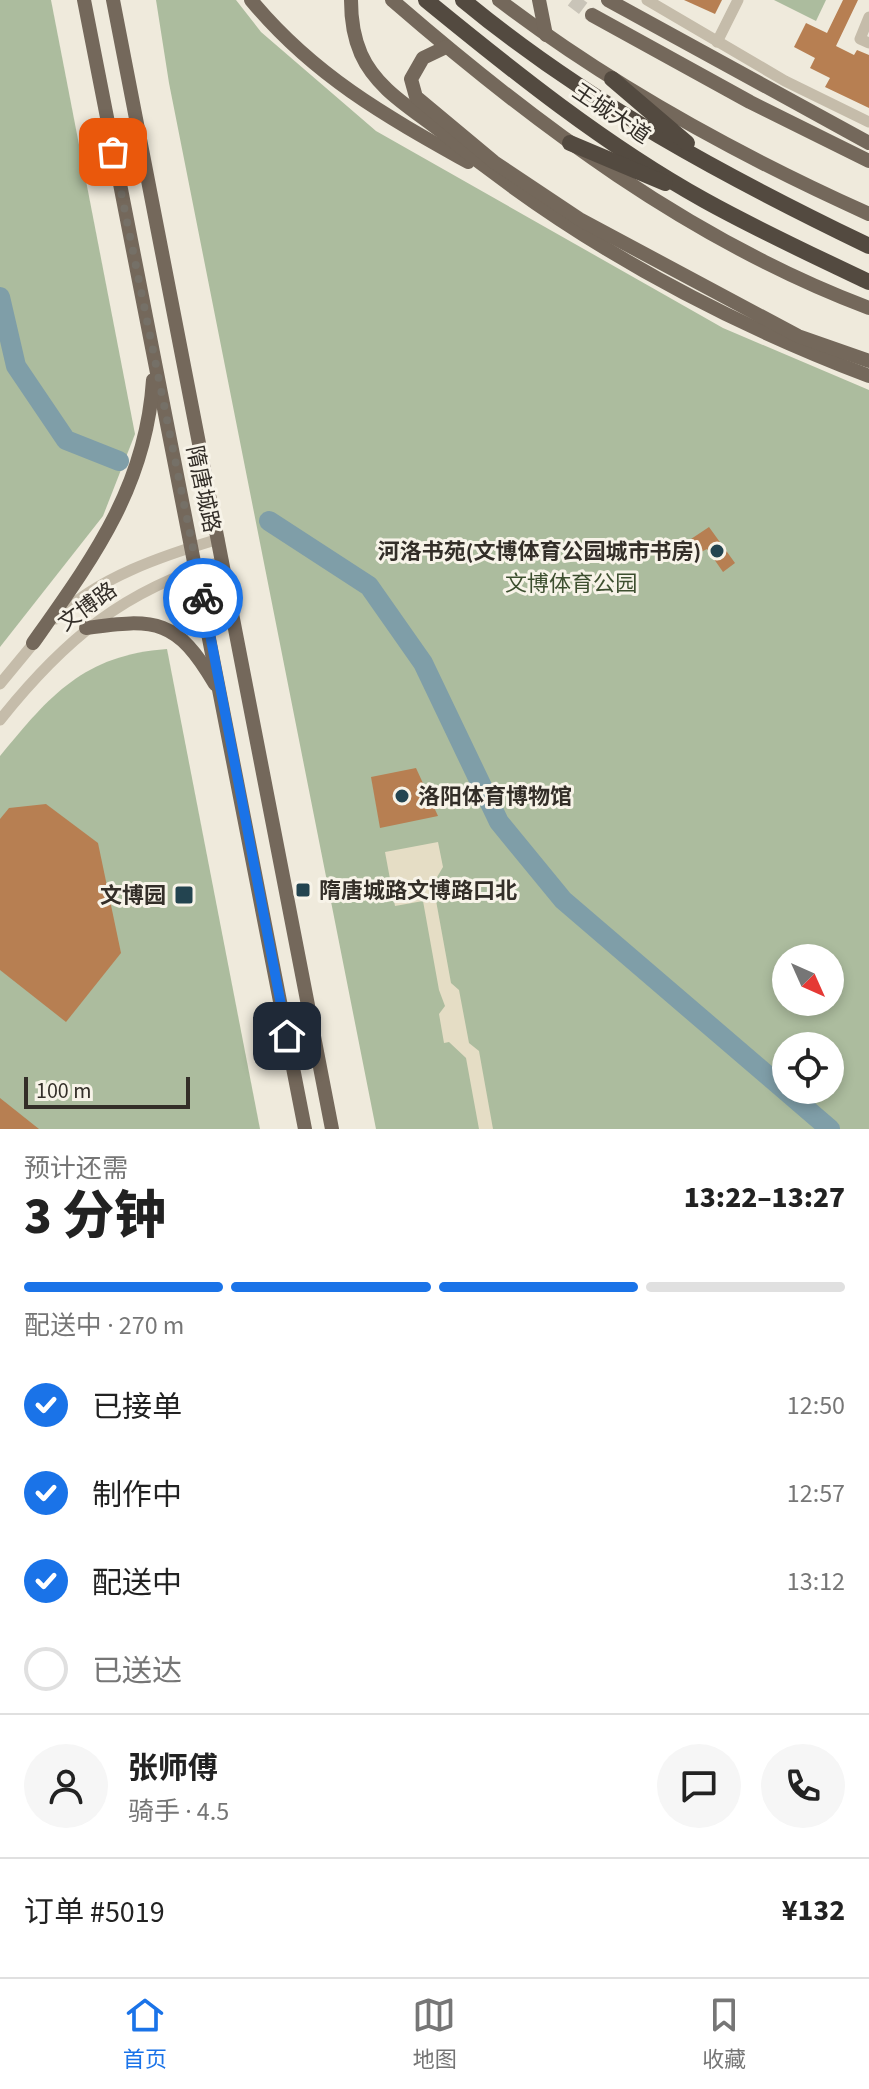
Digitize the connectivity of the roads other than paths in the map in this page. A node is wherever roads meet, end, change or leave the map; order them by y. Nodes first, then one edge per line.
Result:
1 (84, 0) edge
2 (113, 0) edge
3 (251, 0) edge
4 (351, 0) edge
5 (392, 0) edge
6 (426, 0) edge
7 (463, 0) edge
8 (499, 0) edge
9 (539, 0) edge
10 (608, 0) edge
11 (647, 0) edge
12 (738, 0) edge
13 (592, 15) tunnel mouth
14 (869, 17) edge
15 (547, 36) junction
16 (717, 42) junction
17 (869, 43) edge
18 (446, 47) junction
19 (612, 79) junction
20 (869, 122) edge
21 (570, 143) junction
22 (869, 143) edge
23 (869, 161) edge
24 (718, 170) junction
25 (496, 178) junction
26 (702, 199) junction
27 (869, 214) edge
28 (869, 246) edge
29 (869, 282) edge
30 (869, 308) edge
31 (154, 359) junction
32 (869, 361) edge
33 (869, 376) edge
34 (219, 539) junction
35 (193, 547) junction
36 (223, 561) junction
37 (198, 568) junction
38 (86, 628) junction
39 (33, 643) junction
40 (0, 684) edge
41 (222, 694) junction
42 (0, 720) edge
43 (305, 1129) edge
44 (332, 1129) edge

1 - 31 main road, 隋唐城路
2 - 34 main road, 隋唐城路
3 - 25 main road
4 - 25 main road
5 - 18 main road
6 - 26 highway, 王城大道
7 - 24 highway, 王城大道
8 - 15 main road
9 - 15 main road
10 - 22 main road
11 - 16 street
12 - 16 street
13 - 23 main road
14 - 17 street
15 - 19 main road
16 - 20 street
18 - 21 main road
18 - 32 main road
19 - 24 highway
19 - 27 main road
21 - 26 highway
21 - 30 main road
24 - 28 highway, 王城大道
25 - 33 main road
26 - 29 highway, 王城大道
31 - 35 main road, 隋唐城路
31 - 39 main road
34 - 35 street, 文博路
34 - 36 main road, 隋唐城路
35 - 37 main road, 隋唐城路
35 - 39 street, 文博路
36 - 37 street, 文博路
36 - 44 main road, 隋唐城路
37 - 38 street, 文博路
37 - 41 main road, 隋唐城路
38 - 41 main road
38 - 42 street, 文博路
39 - 40 street, 文博路
41 - 43 main road, 隋唐城路

